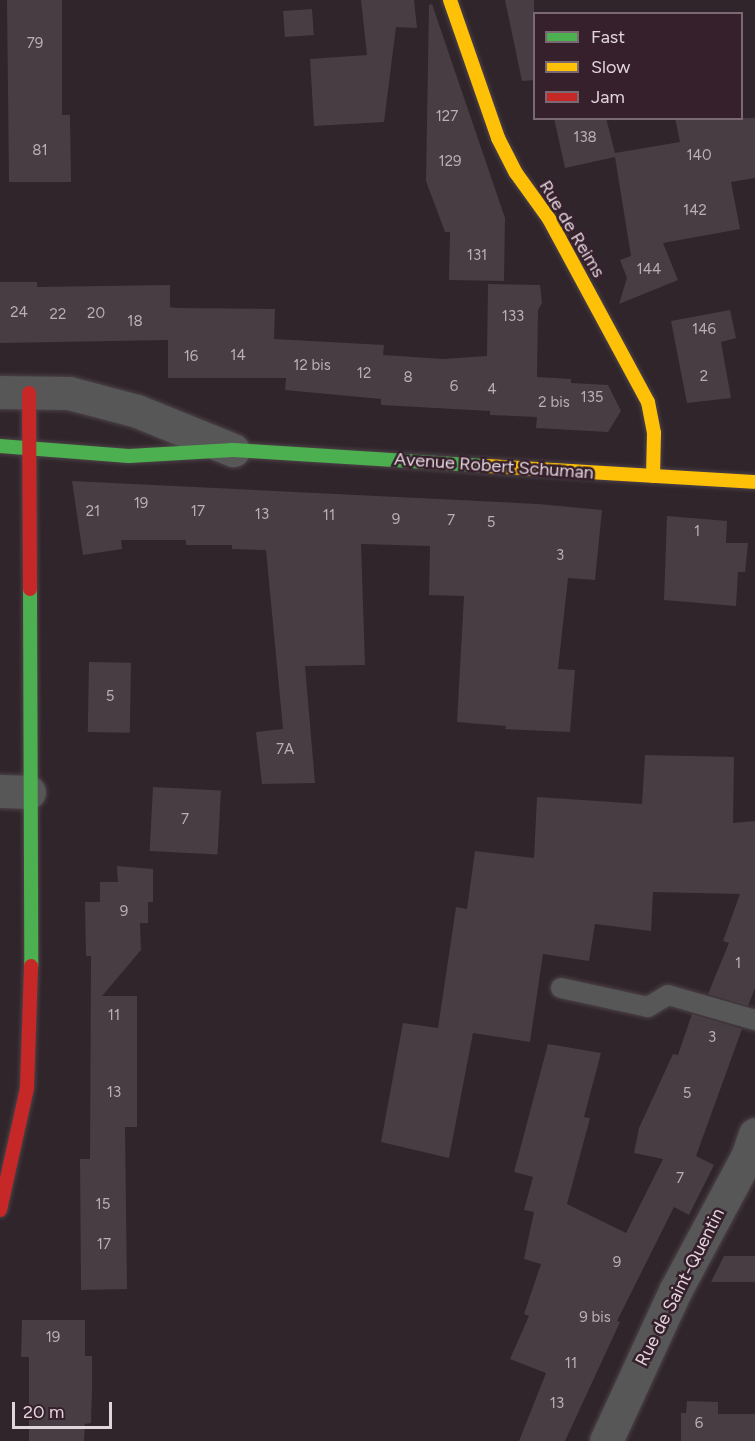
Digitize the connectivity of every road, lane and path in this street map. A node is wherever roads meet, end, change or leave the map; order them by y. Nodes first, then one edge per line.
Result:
1 (450, 0) edge
2 (14, 393) edge
3 (0, 446) edge
4 (28, 446) junction
5 (233, 450) junction
6 (653, 476) junction
7 (755, 482) edge
8 (15, 791) edge
9 (561, 988) dead end
10 (755, 1020) edge
11 (755, 1134) edge
12 (0, 1210) edge
13 (606, 1441) edge

1 - 6 street, Rue de Reims
2 - 4 street
2 - 5 street, Avenue Robert Schuman
3 - 4 street, Avenue Robert Schuman
4 - 5 street, Avenue Robert Schuman
4 - 8 street
5 - 6 street, Avenue Robert Schuman
6 - 7 street, Avenue Robert Schuman
8 - 12 street
9 - 10 lane
11 - 13 street, Rue de Saint-Quentin

